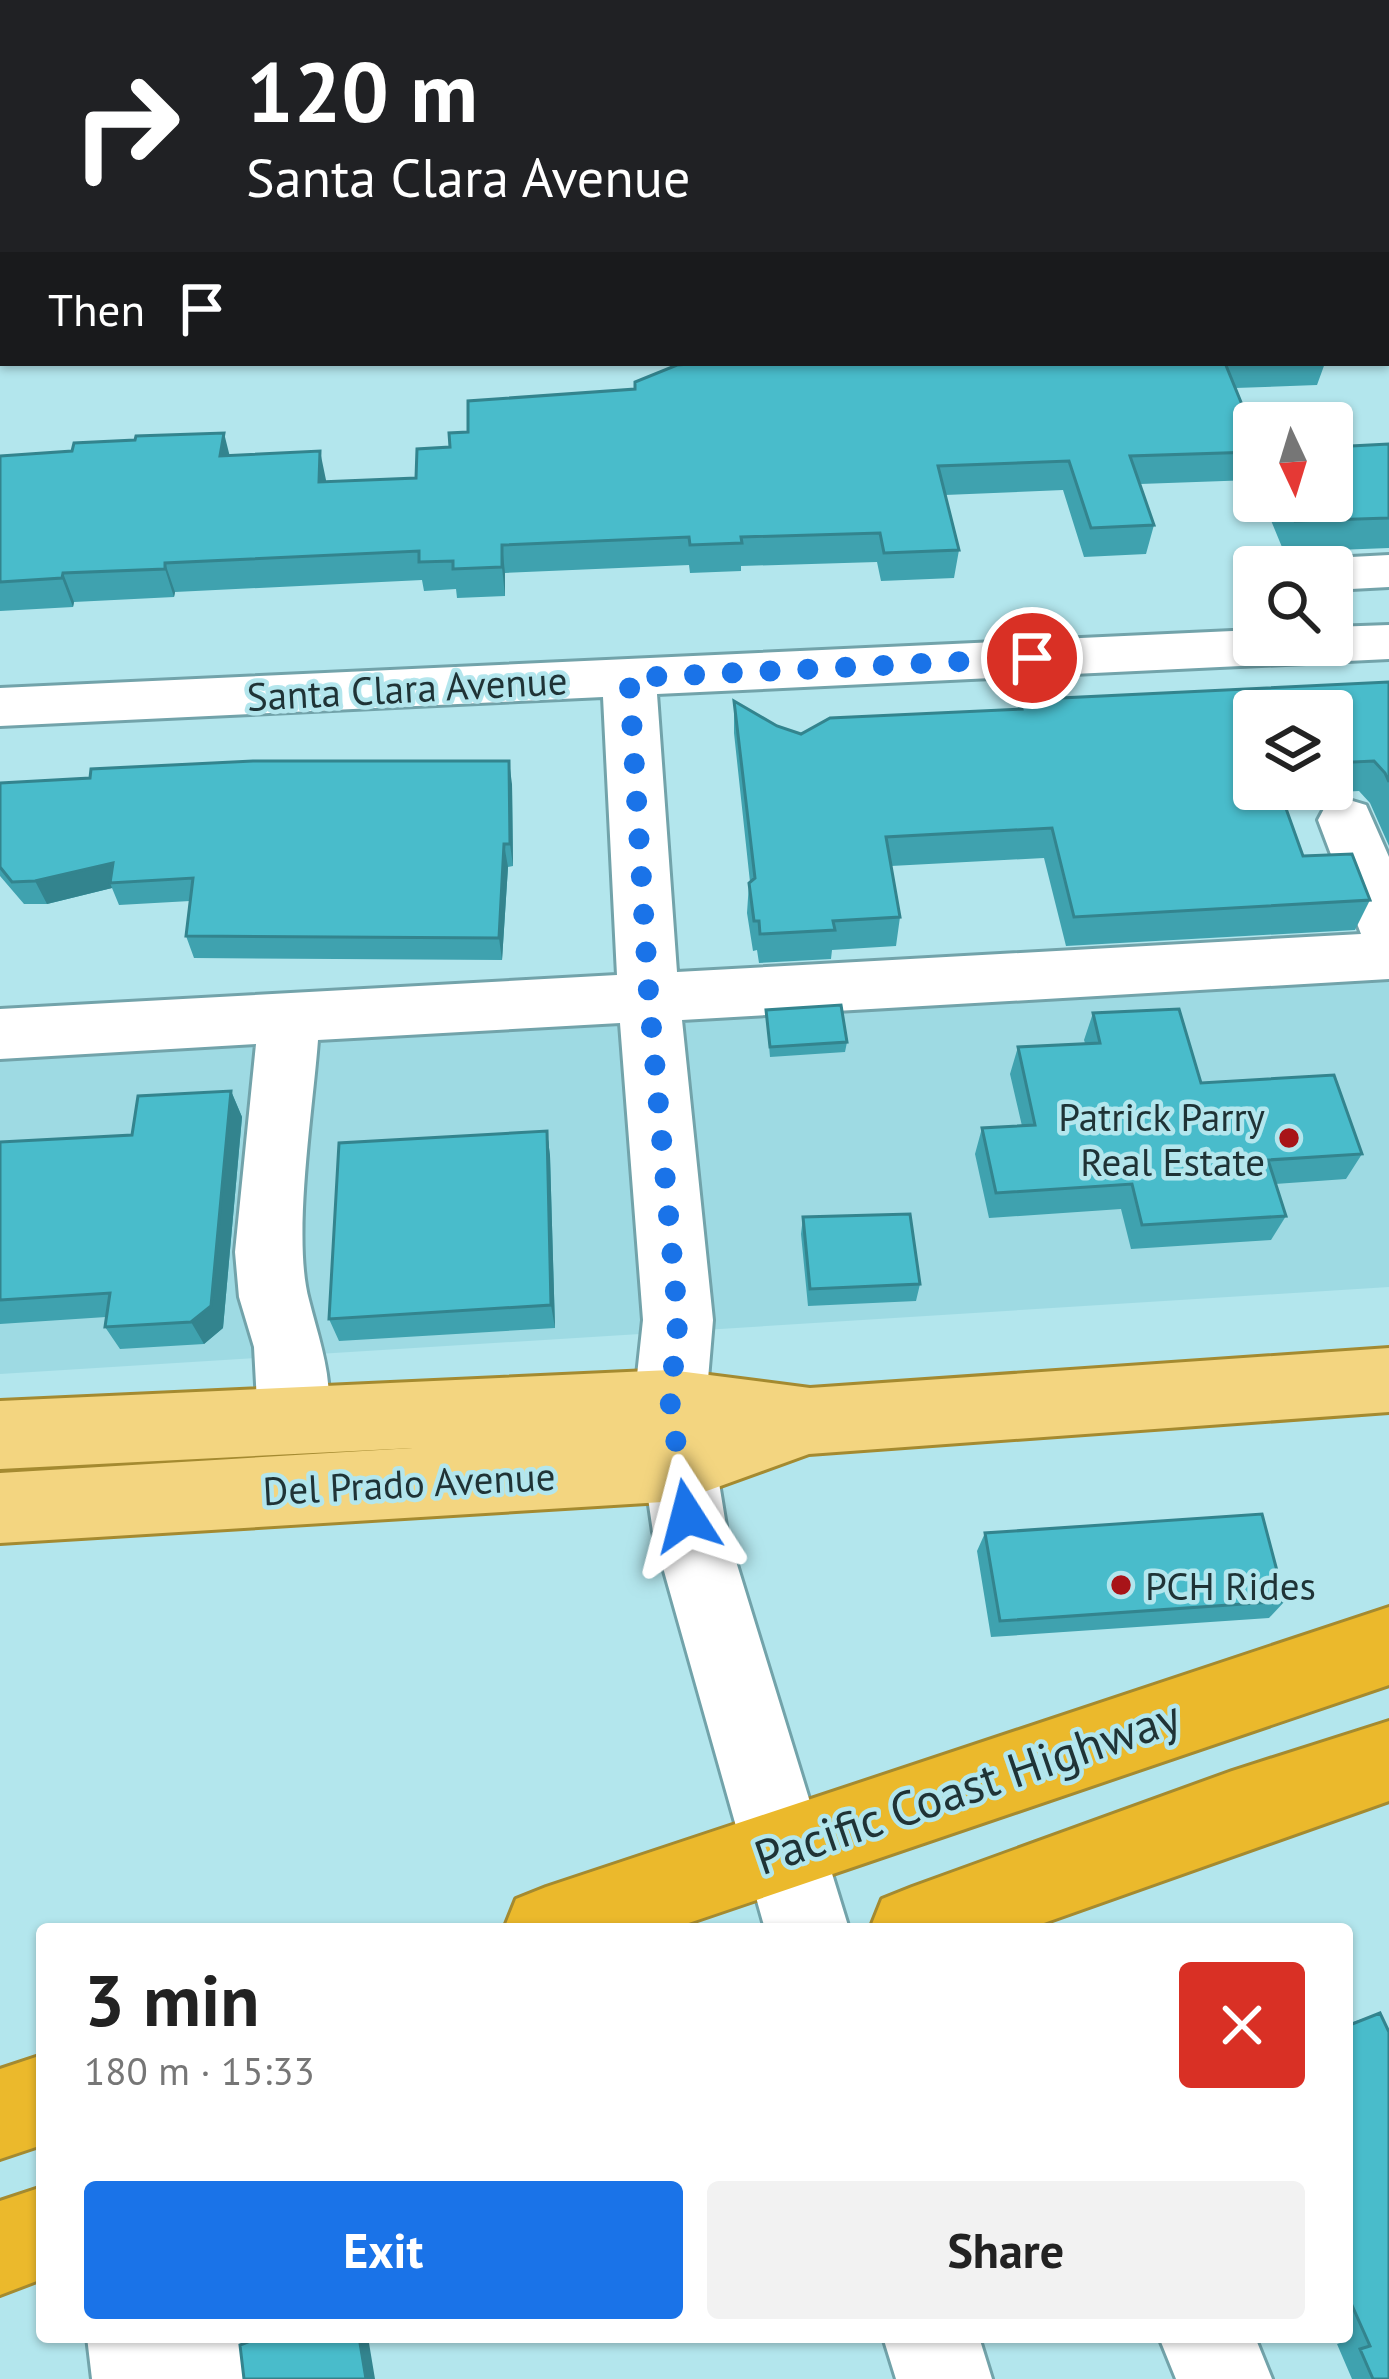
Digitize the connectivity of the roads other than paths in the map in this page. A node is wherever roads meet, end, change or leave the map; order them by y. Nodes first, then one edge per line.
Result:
1 (1389, 571) edge
2 (1353, 573) edge
3 (1389, 642) edge
4 (1353, 643) edge
5 (1233, 648) edge
6 (629, 678) junction
7 (0, 706) edge
8 (1346, 820) dead end
9 (1389, 931) edge
10 (1389, 956) edge
11 (649, 1000) junction
12 (289, 1019) junction
13 (0, 1034) edge
14 (1389, 1380) edge
15 (294, 1421) junction
16 (0, 1435) edge
17 (674, 1435) junction
18 (0, 1508) edge
19 (1389, 1646) edge
20 (1389, 1760) edge
21 (782, 1848) junction
22 (563, 1923) edge
23 (806, 1923) edge
24 (928, 1923) edge
25 (36, 2102) edge
26 (0, 2114) edge
27 (36, 2235) edge
28 (0, 2248) edge
29 (136, 2343) edge
30 (199, 2343) edge
31 (933, 2343) edge
32 (1210, 2343) edge
33 (140, 2379) edge
34 (202, 2379) edge
35 (944, 2379) edge
36 (1224, 2379) edge

1 - 2 street
3 - 4 street
5 - 6 street, Santa Clara Avenue
6 - 7 street, Santa Clara Avenue
6 - 11 street
8 - 9 street
10 - 11 street
11 - 12 street
11 - 17 street
12 - 13 street
12 - 15 street
14 - 17 main road, Del Prado Avenue
15 - 16 main road, Del Prado Avenue
15 - 17 main road, Del Prado Avenue
17 - 18 main road, Del Prado Avenue
17 - 21 street
19 - 21 highway, Pacific Coast Highway
20 - 24 highway
21 - 22 highway, Pacific Coast Highway
21 - 23 street
25 - 26 highway
27 - 28 highway
29 - 33 street
30 - 34 street
31 - 35 street
32 - 36 street

